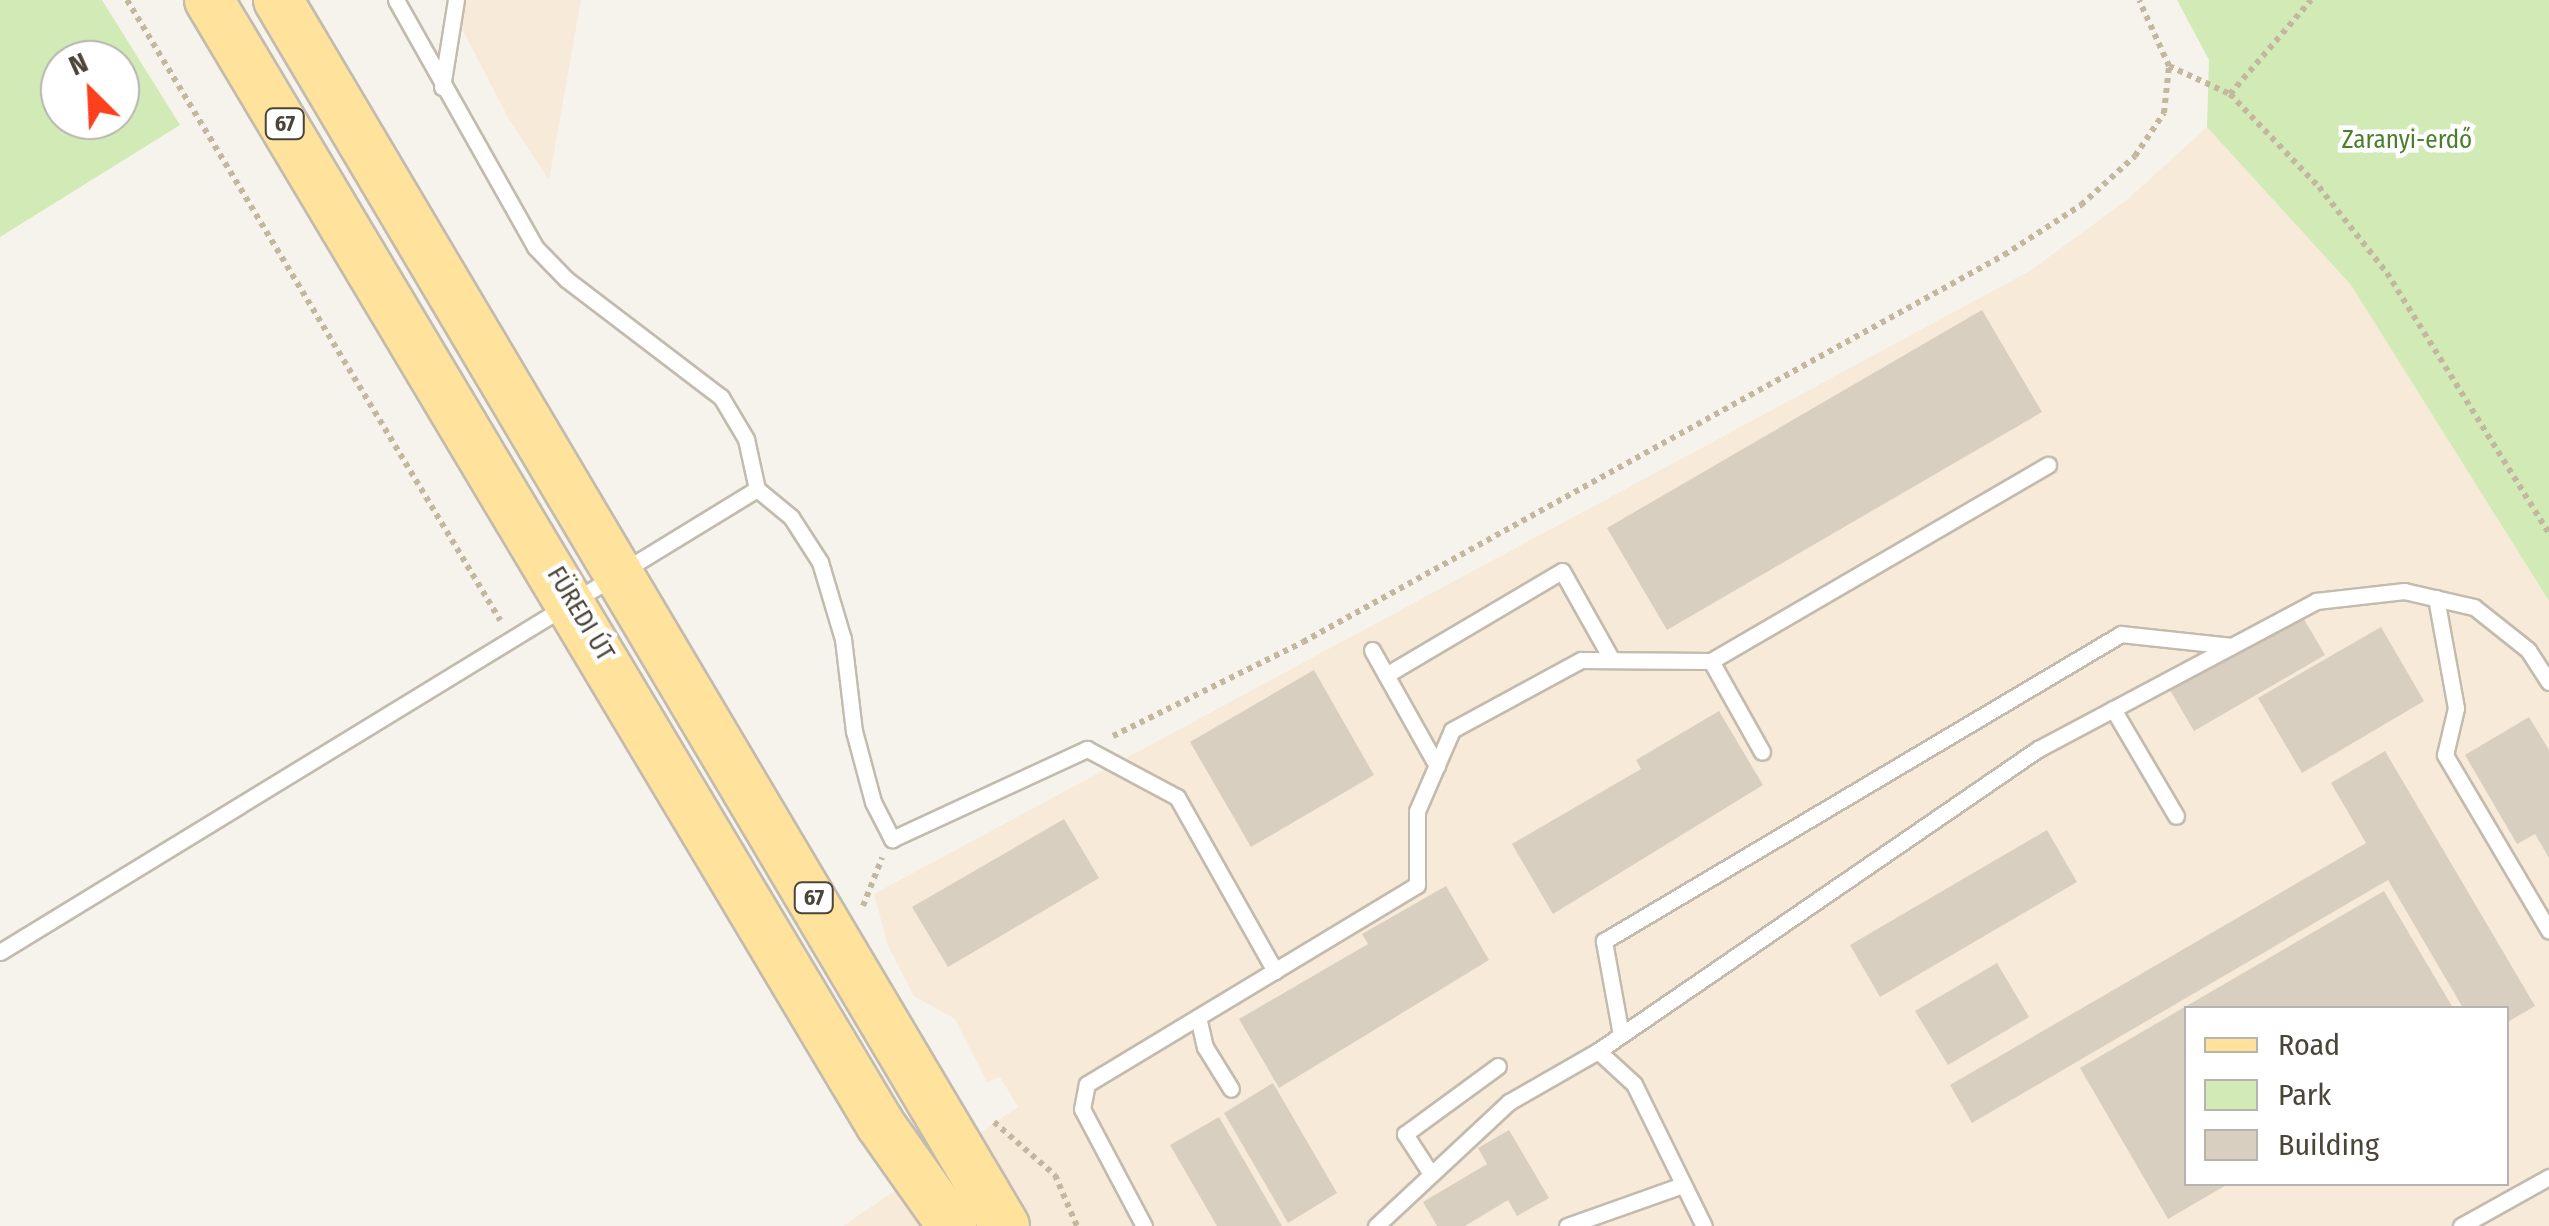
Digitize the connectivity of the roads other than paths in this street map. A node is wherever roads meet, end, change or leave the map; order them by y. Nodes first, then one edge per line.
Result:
1 (210, 0) edge
2 (278, 0) edge
3 (396, 0) edge
4 (456, 0) edge
5 (442, 88) junction
6 (2048, 465) dead end
7 (757, 489) junction
8 (620, 572) junction
9 (2436, 598) junction
10 (573, 602) junction
11 (2232, 646) junction
12 (1372, 650) dead end
13 (1612, 660) junction
14 (1711, 660) junction
15 (1386, 674) junction
16 (2549, 682) edge
17 (2113, 709) junction
18 (1762, 752) dead end
19 (1436, 766) junction
20 (2176, 816) dead end
21 (2549, 931) edge
22 (0, 952) edge
23 (1275, 971) junction
24 (1198, 1017) junction
25 (1622, 1035) junction
26 (1598, 1050) junction
27 (1498, 1066) dead end
28 (1231, 1090) dead end
29 (1431, 1174) junction
30 (2549, 1176) edge
31 (1680, 1186) junction
32 (952, 1226) edge
33 (1005, 1226) edge
34 (1144, 1226) edge
35 (1376, 1226) edge
36 (1566, 1226) edge
37 (1704, 1226) edge
38 (2461, 1226) edge

1 - 10 main road, FÜREDI ÚT / 67
2 - 8 main road, 67
3 - 5 lane
4 - 5 lane
5 - 7 lane
6 - 14 lane
7 - 8 lane
7 - 23 lane
8 - 10 lane
8 - 33 main road, 67
9 - 11 lane
9 - 16 lane
9 - 21 lane
10 - 22 lane
10 - 32 main road, FÜREDI ÚT / 67
11 - 17 lane
11 - 25 lane
12 - 15 lane
13 - 14 lane
13 - 15 lane
13 - 19 lane
14 - 18 lane
15 - 19 lane
17 - 20 lane
17 - 25 lane
19 - 23 lane
23 - 24 lane
24 - 28 lane
24 - 34 lane
25 - 26 lane
26 - 29 lane
26 - 31 lane
27 - 29 lane
29 - 35 lane
30 - 38 lane
31 - 36 lane
31 - 37 lane

